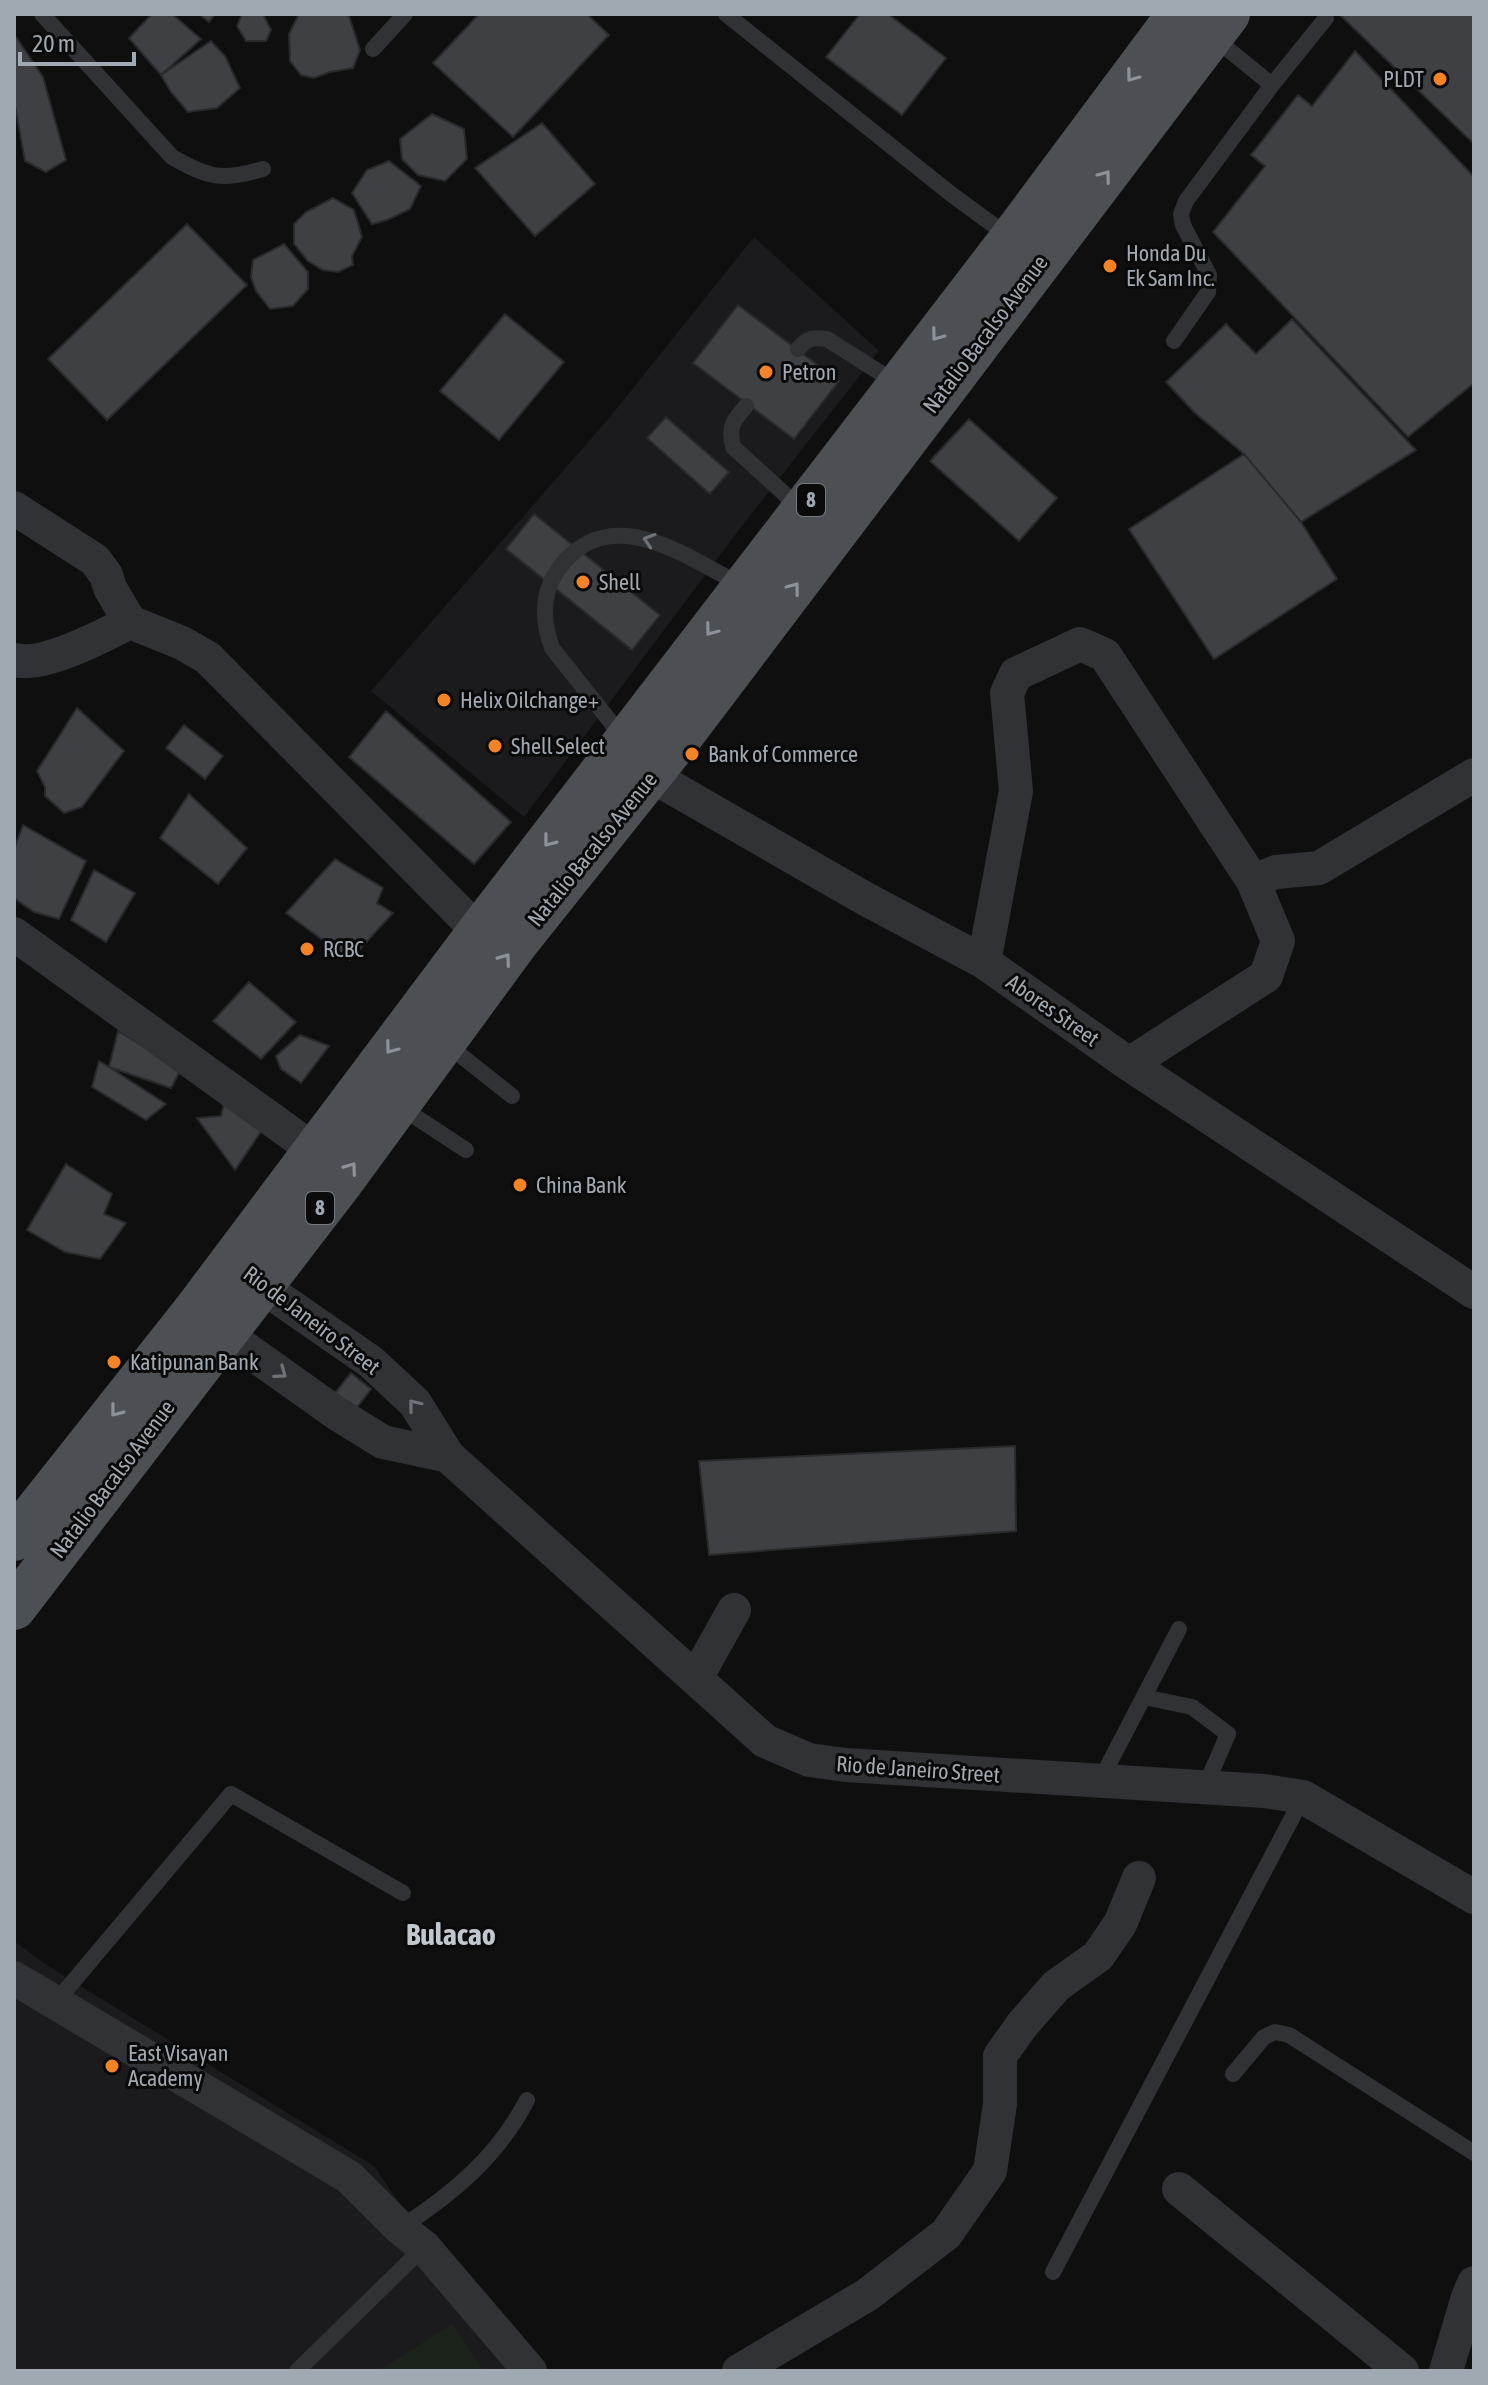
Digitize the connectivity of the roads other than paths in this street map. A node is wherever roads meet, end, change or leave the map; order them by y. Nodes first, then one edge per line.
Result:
1 (42, 14) edge
2 (405, 14) edge
3 (726, 14) edge
4 (1326, 18) dead end
5 (1206, 21) edge
6 (373, 49) dead end
7 (1272, 85) junction
8 (263, 169) dead end
9 (1026, 250) junction
10 (1174, 341) dead end
11 (798, 349) dead end
12 (899, 385) junction
13 (746, 406) dead end
14 (14, 508) edge
15 (803, 511) junction
16 (744, 586) junction
17 (130, 622) junction
18 (14, 660) edge
19 (631, 757) junction
20 (1474, 775) edge
21 (1253, 881) junction
22 (479, 932) junction
23 (14, 934) edge
24 (984, 962) junction
25 (444, 1042) junction
26 (1129, 1064) junction
27 (512, 1096) dead end
28 (397, 1105) junction
29 (314, 1150) junction
30 (466, 1150) dead end
31 (247, 1273) junction
32 (1474, 1292) edge
33 (209, 1322) junction
34 (448, 1456) junction
35 (14, 1539) edge
36 (14, 1608) edge
37 (734, 1610) dead end
38 (1179, 1629) dead end
39 (696, 1678) junction
40 (1144, 1697) junction
41 (1100, 1781) junction
42 (1205, 1787) junction
43 (1303, 1797) junction
44 (1139, 1878) dead end
45 (403, 1893) dead end
46 (1474, 1897) edge
47 (14, 1978) edge
48 (55, 2003) junction
49 (1233, 2074) dead end
50 (527, 2100) dead end
51 (1474, 2153) edge
52 (1179, 2189) dead end
53 (412, 2238) junction
54 (1053, 2272) dead end
55 (1474, 2283) edge
56 (297, 2371) edge
57 (530, 2371) edge
58 (739, 2371) edge
59 (1402, 2371) edge
60 (1446, 2371) edge

1 - 8 lane
2 - 6 lane
3 - 9 lane
4 - 7 lane
5 - 7 lane
5 - 9 main road, Natalio Bacalso Avenue / 8
7 - 10 lane
9 -> 12 main road, Natalio Bacalso Avenue / 8
19 -> 9 main road, Natalio Bacalso Avenue / 8
11 - 12 lane
12 - 15 main road, Natalio Bacalso Avenue / 8
13 - 15 lane
14 - 17 street
15 - 16 main road, Natalio Bacalso Avenue / 8
16 -> 19 main road, Natalio Bacalso Avenue / 8
16 -> 19 lane
17 - 18 street
17 - 22 street
19 -> 22 main road, Natalio Bacalso Avenue / 8
19 - 24 street, Abores Street
25 -> 19 main road, Natalio Bacalso Avenue / 8
20 - 21 street
21 - 24 street
21 - 26 street
22 -> 29 main road, Natalio Bacalso Avenue / 8
23 - 29 street
24 - 26 street, Abores Street
25 - 27 lane
25 - 28 main road, Natalio Bacalso Avenue / 8
26 - 32 street, Abores Street
28 - 30 lane
31 -> 28 main road, Natalio Bacalso Avenue / 8
29 - 31 main road, Natalio Bacalso Avenue / 8
31 - 33 main road, Natalio Bacalso Avenue / 8
34 -> 31 street, Rio de Janeiro Street
33 -> 34 street, Rio de Janeiro Street
33 -> 35 main road, Natalio Bacalso Avenue / 8
33 - 36 main road, Natalio Bacalso Avenue / 8
34 - 39 street, Rio de Janeiro Street
37 - 39 street
38 - 40 lane
39 - 41 street, Rio de Janeiro Street
40 - 41 lane
40 - 42 lane
41 - 42 street, Rio de Janeiro Street
42 - 43 street, Rio de Janeiro Street
43 - 46 street, Rio de Janeiro Street
43 - 54 lane
44 - 58 street
45 - 48 lane
47 - 48 street
48 - 53 street
49 - 51 lane
50 - 53 lane
52 - 59 street
53 - 56 lane
53 - 57 street
55 - 60 street

